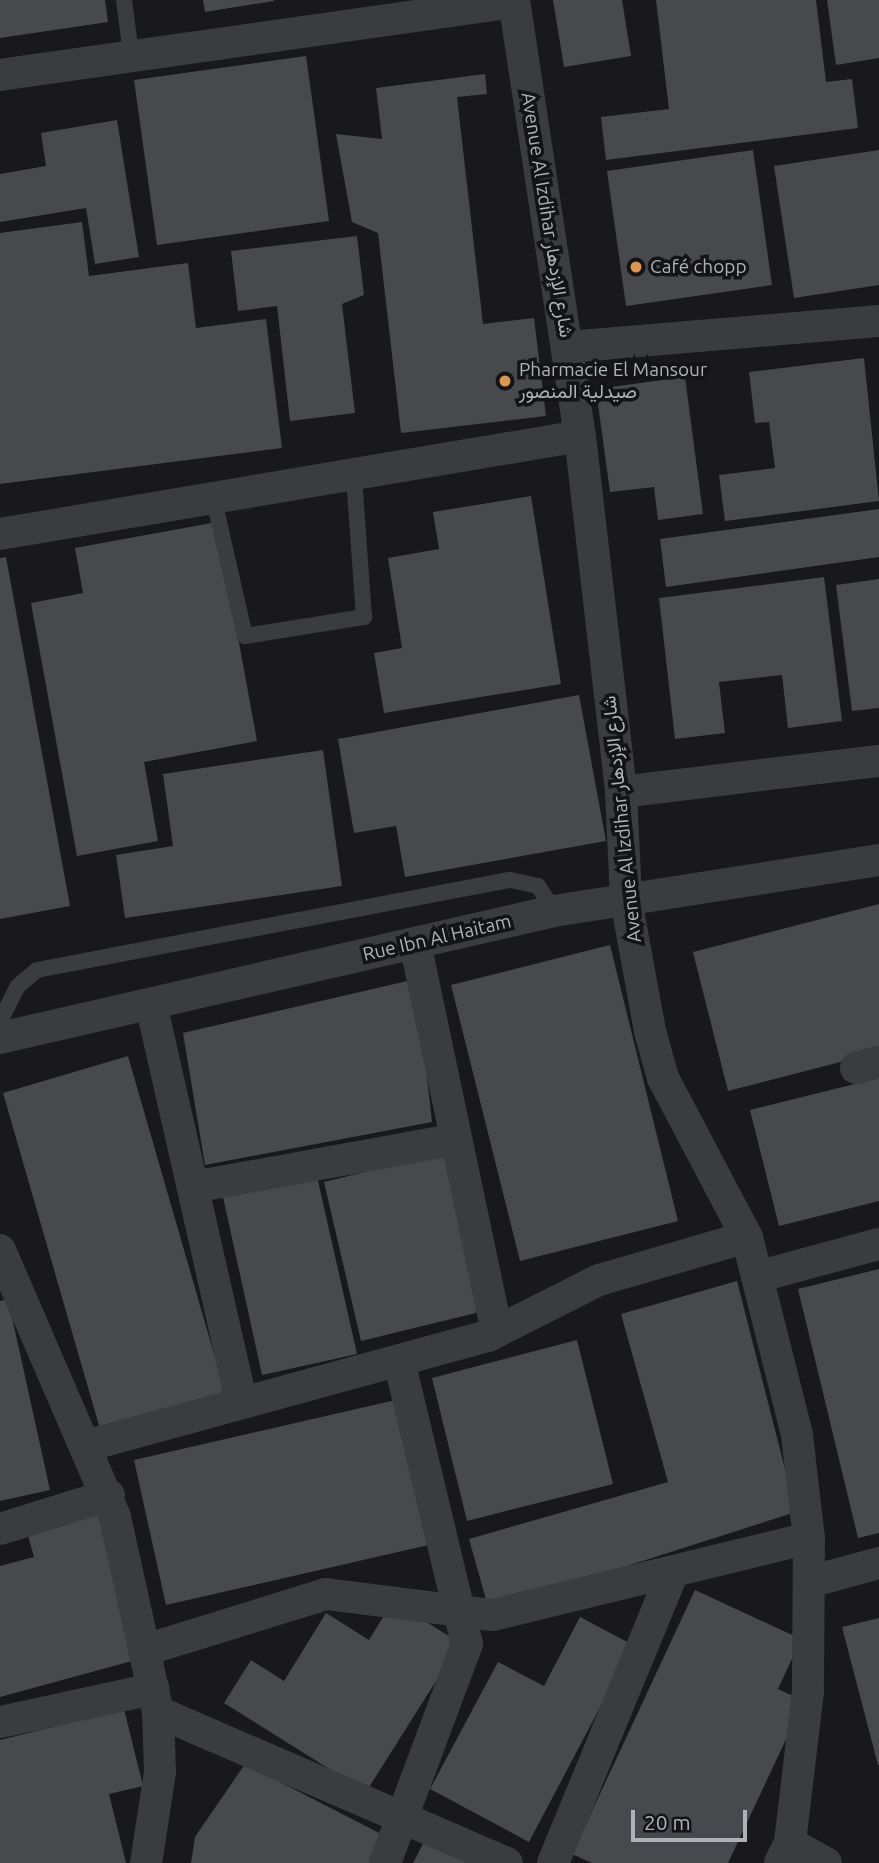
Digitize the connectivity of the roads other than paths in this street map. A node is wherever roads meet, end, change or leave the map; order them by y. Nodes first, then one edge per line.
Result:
1 (124, 0) edge
2 (514, 1) edge
3 (396, 9) edge
4 (131, 55) junction
5 (0, 75) edge
6 (877, 329) edge
7 (568, 347) junction
8 (580, 436) junction
9 (354, 476) junction
10 (214, 500) junction
11 (0, 534) edge
12 (879, 761) edge
13 (621, 792) junction
14 (879, 860) edge
15 (626, 900) junction
16 (554, 911) junction
17 (415, 943) junction
18 (151, 1004) junction
19 (0, 1021) edge
20 (0, 1038) edge
21 (456, 1139) junction
22 (193, 1187) junction
23 (747, 1237) junction
24 (879, 1244) edge
25 (0, 1250) edge
26 (760, 1276) junction
27 (497, 1331) junction
28 (399, 1360) junction
29 (242, 1403) junction
30 (89, 1445) junction
31 (109, 1495) junction
32 (0, 1529) edge
33 (809, 1538) junction
34 (879, 1563) edge
35 (673, 1572) junction
36 (809, 1582) junction
37 (464, 1615) junction
38 (145, 1650) junction
39 (156, 1701) junction
40 (0, 1722) edge
41 (405, 1816) junction
42 (785, 1853) edge
43 (146, 1863) edge
44 (385, 1863) edge
45 (507, 1863) edge
46 (553, 1863) edge
47 (826, 1863) edge

1 - 4 lane
2 - 3 street
2 - 7 street, Avenue Al Izdihar شارع الإزدهار
3 - 4 street
4 - 5 street
6 - 7 street
7 - 8 street, Avenue Al Izdihar شارع الإزدهار
8 - 9 street
8 - 13 street, Avenue Al Izdihar شارع الإزدهار
9 - 10 street
9 - 10 lane
10 - 11 street
12 - 13 street
13 - 15 street, Avenue Al Izdihar شارع الإزدهار
14 - 15 street, Rue Ibn Al Haitam
15 - 16 street, Rue Ibn Al Haitam
15 - 23 street, Avenue Al Izdihar شارع الإزدهار
16 - 17 street, Rue Ibn Al Haitam
16 - 19 lane
17 - 18 street, Rue Ibn Al Haitam
17 - 21 street
18 - 20 street, Rue Ibn Al Haitam
18 - 22 street
21 - 22 street
21 - 27 street
22 - 29 street
23 - 26 street, Avenue Al Izdihar شارع الإزدهار
23 - 27 street
24 - 26 street
25 - 30 street
26 - 33 street, Avenue Al Izdihar شارع الإزدهار
27 - 28 street
28 - 29 street
28 - 37 street
29 - 30 street
30 - 31 street
31 - 32 street
31 - 38 street
33 - 35 street
33 - 36 street, Avenue Al Izdihar شارع الإزدهار
34 - 36 street
35 - 37 street
35 - 46 street
36 - 42 street, Avenue Al Izdihar شارع الإزدهار
37 - 38 street
37 - 41 street
38 - 39 street
39 - 40 street
39 - 41 street
39 - 43 street
41 - 44 street
41 - 45 street
42 - 47 street

